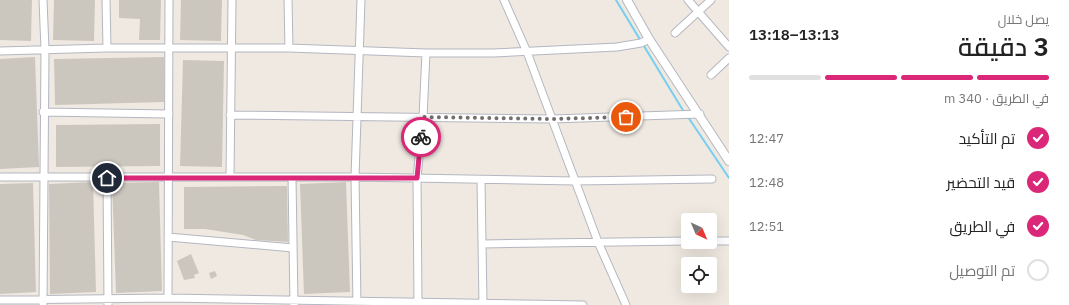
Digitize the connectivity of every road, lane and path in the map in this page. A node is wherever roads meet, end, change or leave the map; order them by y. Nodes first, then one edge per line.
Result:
1 (43, 0) edge
2 (106, 0) edge
3 (169, 0) edge
4 (232, 0) edge
5 (288, 0) edge
6 (361, 0) edge
7 (504, 0) edge
8 (627, 0) edge
9 (688, 0) edge
10 (711, 0) edge
11 (699, 11) junction
12 (675, 33) dead end
13 (649, 39) junction
14 (729, 47) edge
15 (107, 48) junction
16 (289, 48) junction
17 (45, 49) junction
18 (169, 49) junction
19 (232, 49) junction
20 (0, 51) edge
21 (359, 51) junction
22 (527, 52) junction
23 (426, 53) junction
24 (729, 58) edge
25 (711, 75) dead end
26 (43, 112) junction
27 (169, 114) junction
28 (700, 114) junction
29 (230, 115) junction
30 (356, 116) junction
31 (423, 117) junction
32 (552, 119) junction
33 (729, 161) edge
34 (0, 177) edge
35 (43, 177) junction
36 (168, 177) junction
37 (230, 177) junction
38 (292, 177) junction
39 (355, 177) junction
40 (107, 178) junction
41 (417, 178) junction
42 (712, 179) dead end
43 (481, 180) junction
44 (575, 181) junction
45 (168, 237) junction
46 (681, 241) edge
47 (717, 241) edge
48 (729, 241) edge
49 (598, 242) junction
50 (482, 244) junction
51 (293, 248) junction
52 (168, 298) junction
53 (0, 300) edge
54 (42, 302) edge
55 (108, 302) edge
56 (176, 302) edge
57 (294, 303) edge
58 (357, 303) edge
59 (418, 304) edge
60 (482, 304) edge
61 (583, 305) edge
62 (626, 305) edge

1 - 17 street
2 - 15 street
3 - 18 street
4 - 19 street
5 - 16 street
6 - 21 street
7 - 22 street
8 - 13 street
9 - 11 street
10 - 11 street
11 - 12 street
11 - 14 street
13 - 22 street
13 - 28 street
15 - 17 street
15 - 18 street
16 - 19 street
16 - 21 street
17 - 20 street
17 - 26 street
18 - 19 street
18 - 27 street
19 - 29 street
21 - 23 street
21 - 30 street
22 - 23 street
22 - 32 street
23 - 31 street
24 - 25 street
26 - 27 street
26 - 35 street
27 - 36 street
28 - 32 street
28 - 33 street
29 - 30 street
29 - 37 street
30 - 31 street
30 - 39 street
31 - 32 street
31 - 41 street
32 - 44 street
34 - 35 street
35 - 40 street
35 - 54 street
36 - 37 street
36 - 40 street
36 - 45 street
37 - 38 street
38 - 39 street
38 - 51 street
39 - 41 street
39 - 58 street
40 - 55 street
41 - 43 street
41 - 59 street
42 - 44 street
43 - 44 street
43 - 50 street
44 - 49 street
45 - 51 street
45 - 52 street
46 - 49 street
47 - 48 street
49 - 50 street
49 - 62 street
50 - 60 street
51 - 57 street
52 - 55 street
52 - 56 street
53 - 54 street
54 - 55 street
56 - 57 street
57 - 58 street
58 - 59 street
59 - 60 street
60 - 61 street

